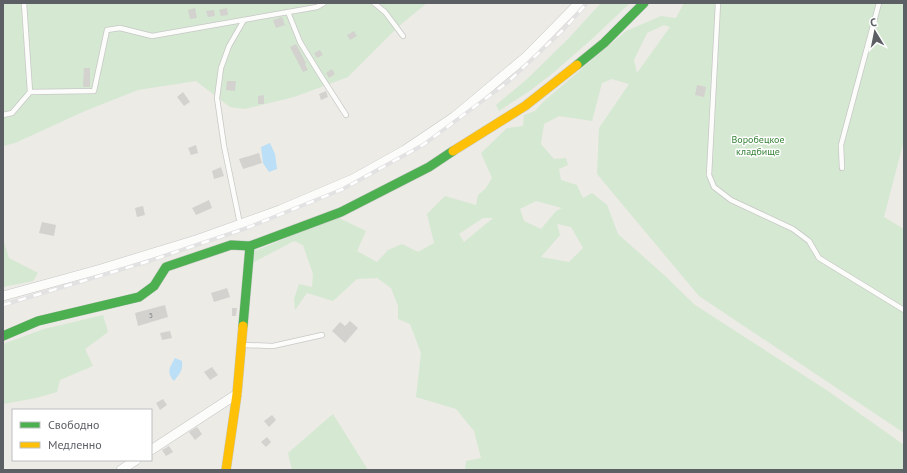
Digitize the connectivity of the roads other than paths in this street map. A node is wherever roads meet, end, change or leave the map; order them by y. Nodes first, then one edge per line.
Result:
1 (24, 3) edge
2 (324, 3) edge
3 (374, 3) edge
4 (579, 3) edge
5 (644, 3) edge
6 (718, 3) edge
7 (879, 3) edge
8 (288, 12) junction
9 (244, 20) junction
10 (403, 36) dead end
11 (30, 92) junction
12 (3, 115) edge
13 (346, 115) dead end
14 (842, 168) dead end
15 (239, 219) dead end
16 (250, 246) junction
17 (3, 296) edge
18 (904, 310) edge
19 (322, 335) dead end
20 (3, 336) edge
21 (241, 345) junction
22 (237, 394) junction
23 (152, 449) edge
24 (134, 461) edge
25 (120, 470) edge
26 (226, 470) edge

1 - 11 lane
2 - 8 lane
3 - 10 lane
4 - 17 street
5 - 16 street
6 - 18 lane
7 - 14 lane
8 - 9 lane
8 - 13 lane
9 - 11 lane
9 - 15 lane
11 - 12 lane
16 - 20 street
16 - 21 street
19 - 21 lane
21 - 22 street
22 - 23 street
22 - 26 street
24 - 25 street

